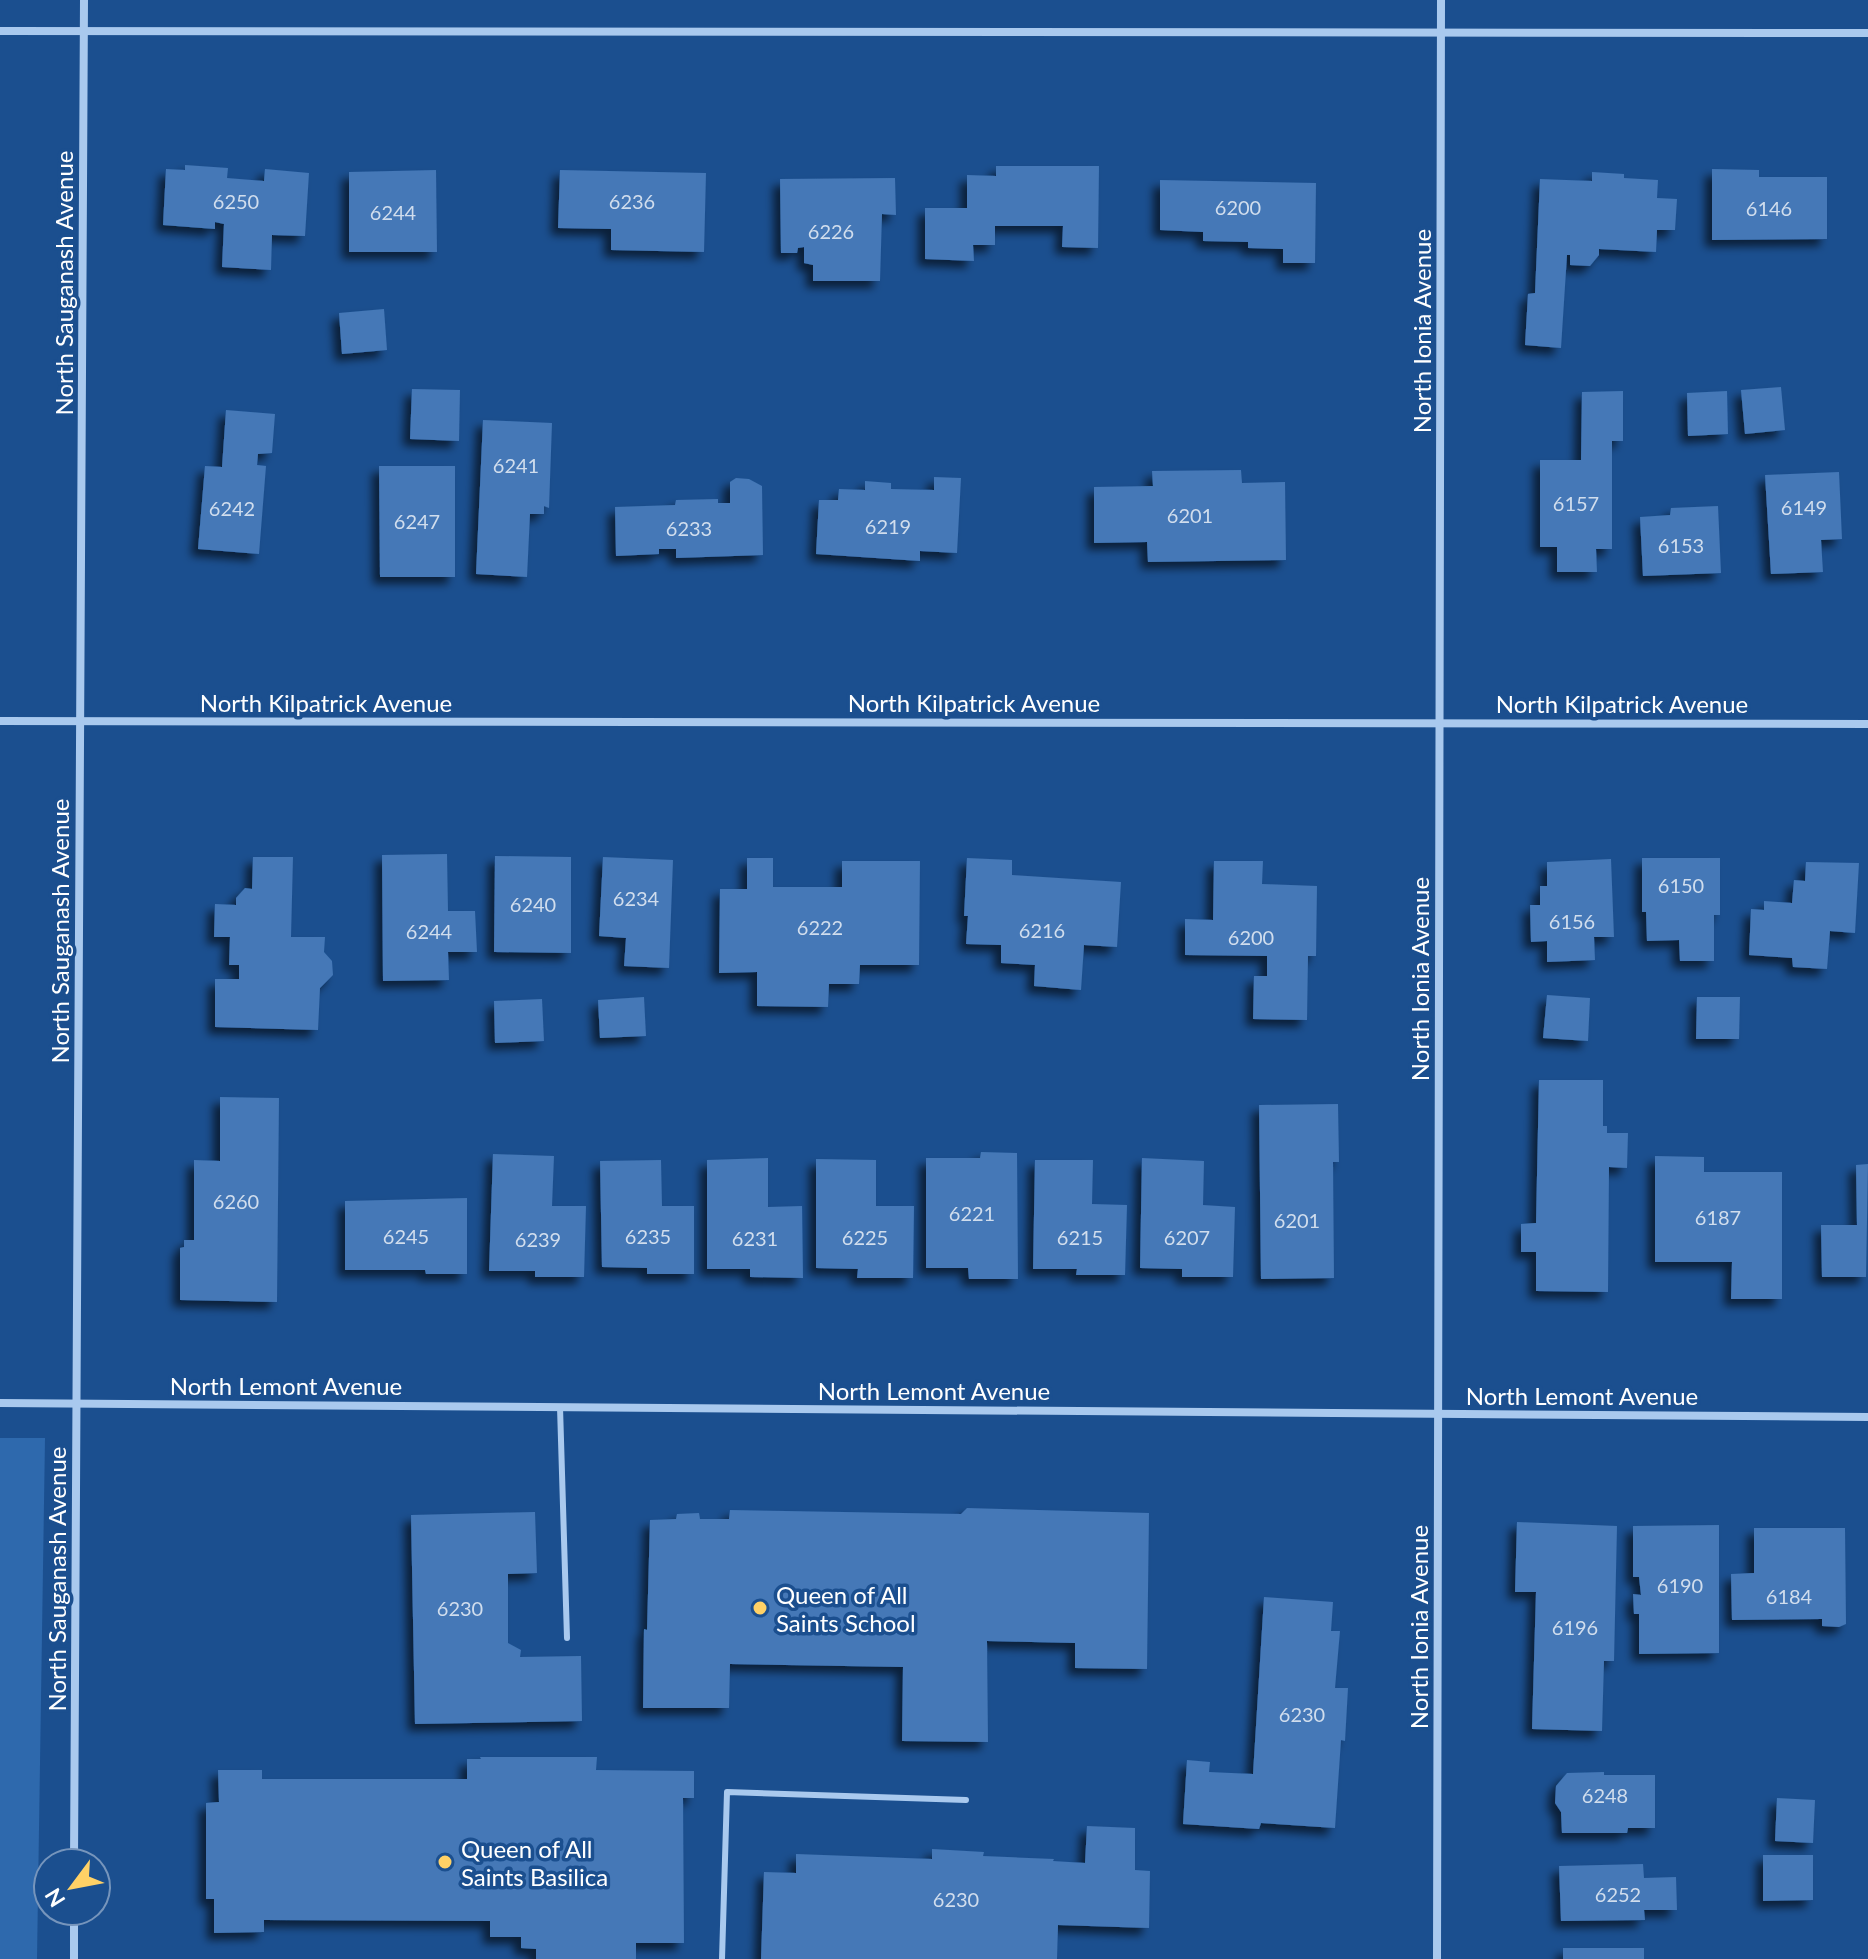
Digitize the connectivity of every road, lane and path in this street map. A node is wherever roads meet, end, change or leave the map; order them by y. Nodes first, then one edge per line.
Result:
1 (84, 0) edge
2 (1441, 0) edge
3 (0, 31) edge
4 (84, 31) junction
5 (1441, 33) junction
6 (1868, 33) edge
7 (0, 721) edge
8 (80, 722) junction
9 (1440, 723) junction
10 (1868, 724) edge
11 (0, 1403) edge
12 (77, 1403) junction
13 (560, 1407) junction
14 (1438, 1414) junction
15 (1868, 1417) edge
16 (567, 1638) dead end
17 (966, 1800) dead end
18 (74, 1847) edge
19 (74, 1927) edge
20 (74, 1959) edge
21 (722, 1959) edge
22 (1437, 1959) edge

1 - 4 street, North Sauganash Avenue
2 - 5 street, North Ionia Avenue
3 - 4 street
4 - 5 street
4 - 8 street, North Sauganash Avenue
5 - 6 street
5 - 9 street, North Ionia Avenue
7 - 8 street, North Kilpatrick Avenue
8 - 9 street, North Kilpatrick Avenue
8 - 12 street, North Sauganash Avenue
9 - 10 street, North Kilpatrick Avenue
9 - 14 street, North Ionia Avenue
11 - 12 street, North Lemont Avenue
12 - 13 street, North Lemont Avenue
12 - 18 street, North Sauganash Avenue
13 - 14 street, North Lemont Avenue
13 - 16 lane
14 - 15 street, North Lemont Avenue
14 - 22 street, North Ionia Avenue
17 - 21 lane
19 - 20 street

